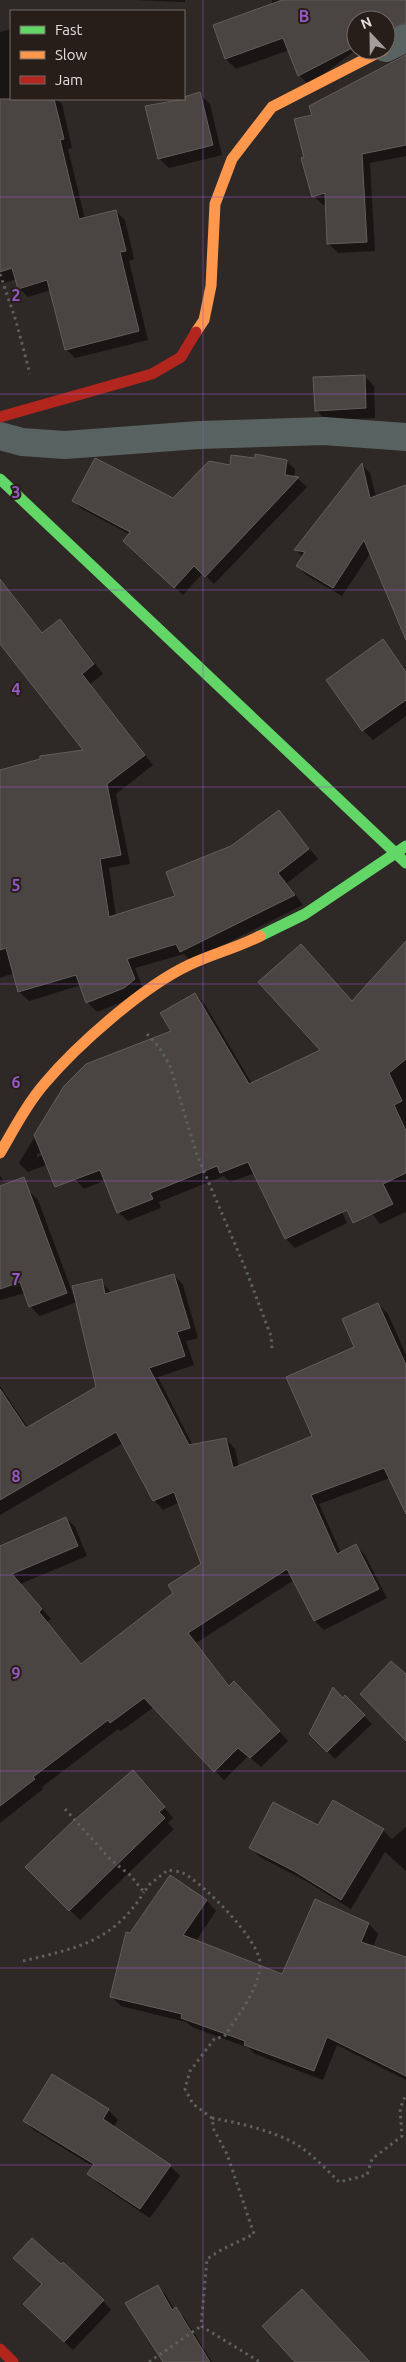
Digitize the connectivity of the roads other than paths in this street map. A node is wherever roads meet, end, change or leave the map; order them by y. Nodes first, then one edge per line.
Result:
1 (363, 60) edge
2 (3, 422) edge
3 (406, 437) edge
4 (0, 479) edge
5 (406, 846) edge
6 (395, 852) junction
7 (406, 863) edge
8 (0, 1153) edge
9 (0, 2349) edge
10 (13, 2362) edge

1 - 2 street
2 - 3 street
4 - 6 street
5 - 6 street
6 - 7 street
6 - 8 street
9 - 10 street

